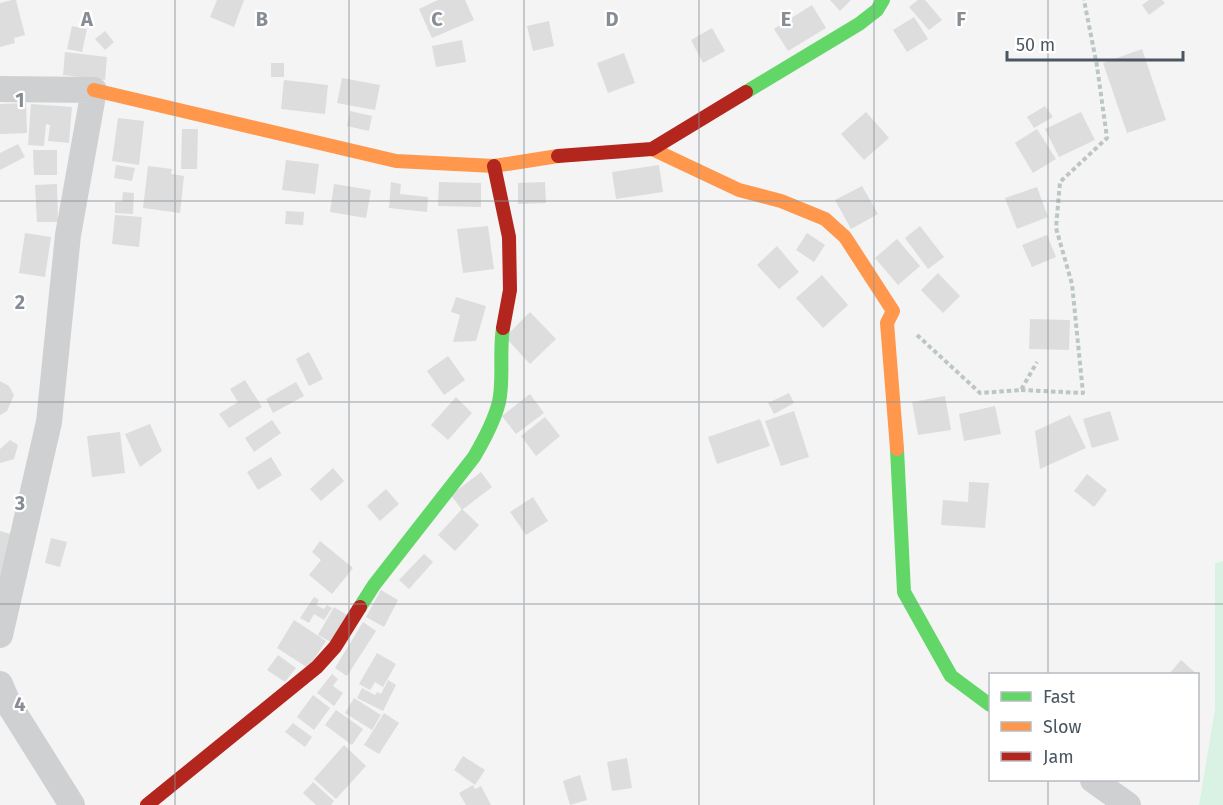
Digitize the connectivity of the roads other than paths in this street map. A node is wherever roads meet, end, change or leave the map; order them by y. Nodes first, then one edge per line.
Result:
1 (883, 0) edge
2 (0, 89) edge
3 (94, 90) junction
4 (652, 149) junction
5 (494, 166) junction
6 (0, 635) edge
7 (0, 684) edge
8 (989, 704) edge
9 (1094, 781) edge
10 (72, 805) edge
11 (147, 805) edge
12 (1128, 805) edge

1 - 4 street
2 - 3 street
3 - 5 street
3 - 6 street
4 - 5 street
4 - 8 street
5 - 11 street
7 - 10 street
9 - 12 street

